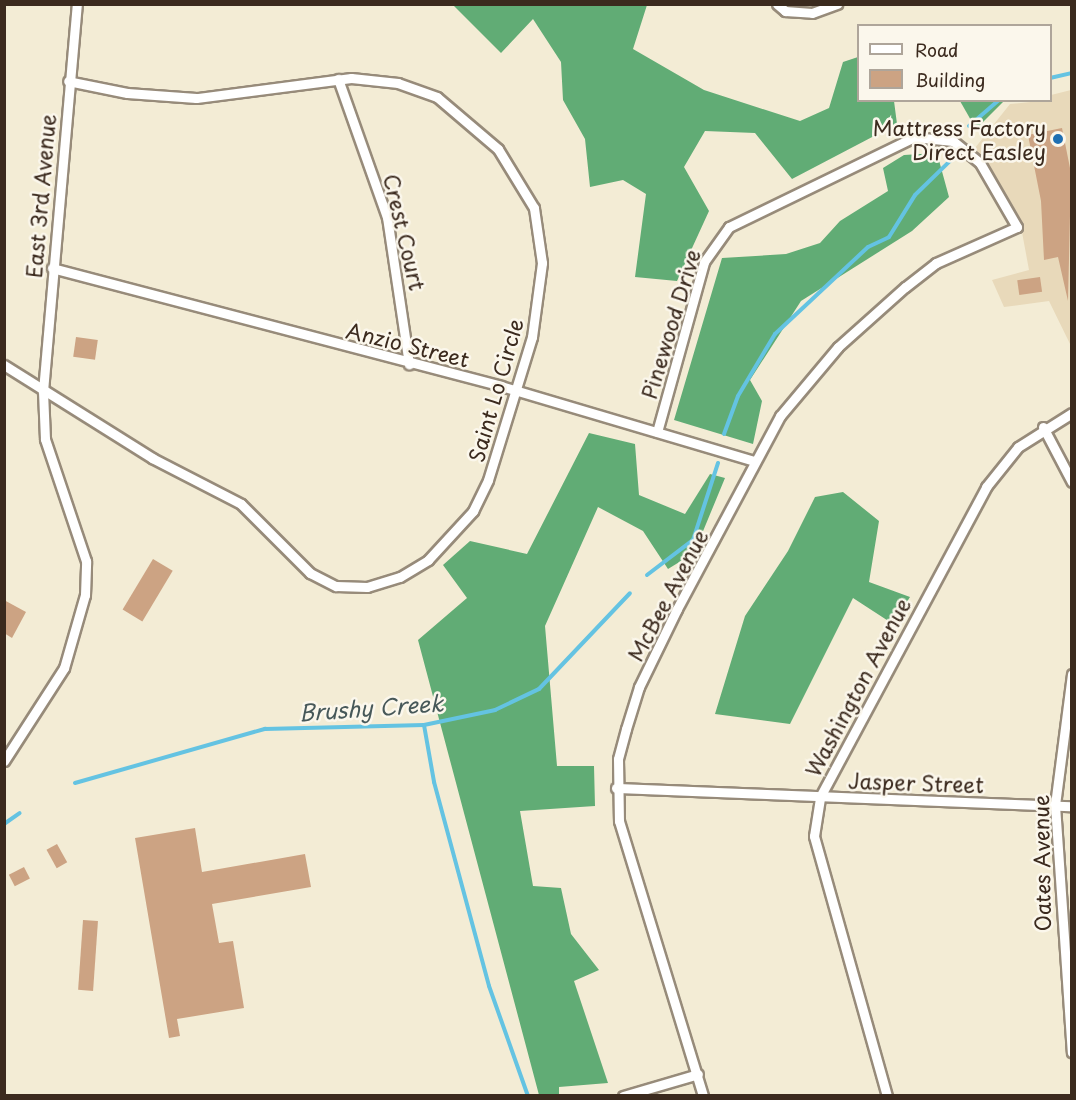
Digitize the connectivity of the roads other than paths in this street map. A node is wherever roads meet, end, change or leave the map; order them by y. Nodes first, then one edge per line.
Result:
1 (77, 4) edge
2 (777, 4) edge
3 (837, 4) edge
4 (338, 79) junction
5 (69, 81) junction
6 (1017, 227) joint
7 (52, 268) junction
8 (409, 364) junction
9 (4, 365) edge
10 (43, 391) junction
11 (518, 391) junction
12 (1071, 413) edge
13 (1043, 427) junction
14 (657, 432) junction
15 (754, 461) junction
16 (1071, 482) edge
17 (1071, 674) edge
18 (4, 761) edge
19 (616, 788) junction
20 (820, 797) junction
21 (1055, 804) junction
22 (1071, 806) edge
23 (1071, 1052) edge
24 (698, 1074) junction
25 (623, 1095) edge
26 (703, 1095) edge
27 (887, 1095) edge

1 - 5 street, East 3rd Avenue
2 - 3 street
4 - 5 street, Saint Lo Circle
4 - 8 street, Crest Court
4 - 11 street, Saint Lo Circle
5 - 7 street, East 3rd Avenue
6 - 14 street, Pinewood Drive
6 - 15 street, McBee Avenue
7 - 8 street, Anzio Street
7 - 10 street, East 3rd Avenue
8 - 11 street, Anzio Street
9 - 10 street, Saint Lo Circle
10 - 11 street, Saint Lo Circle
10 - 18 street, East 3rd Avenue
11 - 14 street, Anzio Street
12 - 13 street, Washington Avenue
13 - 16 street
13 - 20 street, Washington Avenue
14 - 15 street, Anzio Street
15 - 19 street, McBee Avenue
17 - 21 street, Oates Avenue
19 - 20 street, Jasper Street
19 - 24 street, McBee Avenue
20 - 21 street, Jasper Street
20 - 27 street, Washington Avenue
21 - 22 street, Jasper Street
21 - 23 street, Oates Avenue
24 - 25 street
24 - 26 street, McBee Avenue

